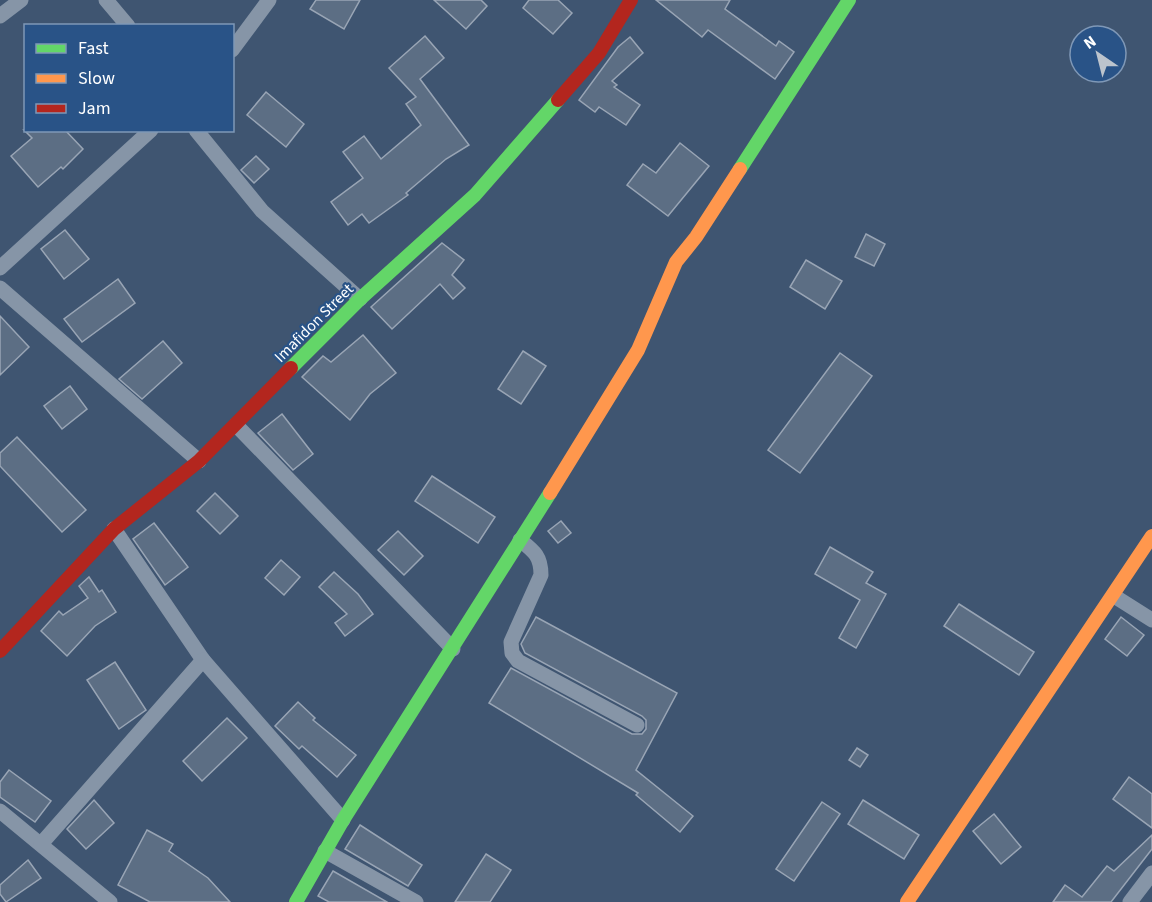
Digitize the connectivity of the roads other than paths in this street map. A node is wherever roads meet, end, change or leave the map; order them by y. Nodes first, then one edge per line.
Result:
1 (21, 0) edge
2 (106, 0) edge
3 (269, 0) edge
4 (631, 0) edge
5 (849, 0) edge
6 (0, 16) edge
7 (126, 24) edge
8 (234, 47) edge
9 (149, 132) edge
10 (197, 132) edge
11 (0, 268) edge
12 (0, 288) edge
13 (360, 299) junction
14 (236, 425) junction
15 (199, 461) junction
16 (114, 529) junction
17 (1152, 537) edge
18 (520, 540) junction
19 (1114, 596) junction
20 (1152, 620) edge
21 (453, 649) junction
22 (0, 651) edge
23 (203, 660) junction
24 (637, 725) dead end
25 (0, 811) edge
26 (343, 820) junction
27 (41, 844) junction
28 (325, 851) junction
29 (1152, 873) edge
30 (110, 902) edge
31 (296, 902) edge
32 (416, 902) edge
33 (907, 902) edge
34 (1130, 902) edge

1 - 6 street
2 - 7 street
3 - 8 street
4 - 13 street, Imafidon Street
5 - 18 street
9 - 11 street
10 - 13 street
12 - 15 street
13 - 14 street, Imafidon Street
14 - 15 street, Imafidon Street
14 - 21 street
15 - 16 street, Imafidon Street
16 - 22 street, Imafidon Street
16 - 23 street
17 - 19 street
18 - 21 street
18 - 24 street
19 - 20 street
19 - 33 street
21 - 26 street
23 - 26 street
23 - 27 street
25 - 27 street
26 - 28 street
27 - 30 street
28 - 31 street
28 - 32 street
29 - 34 street

